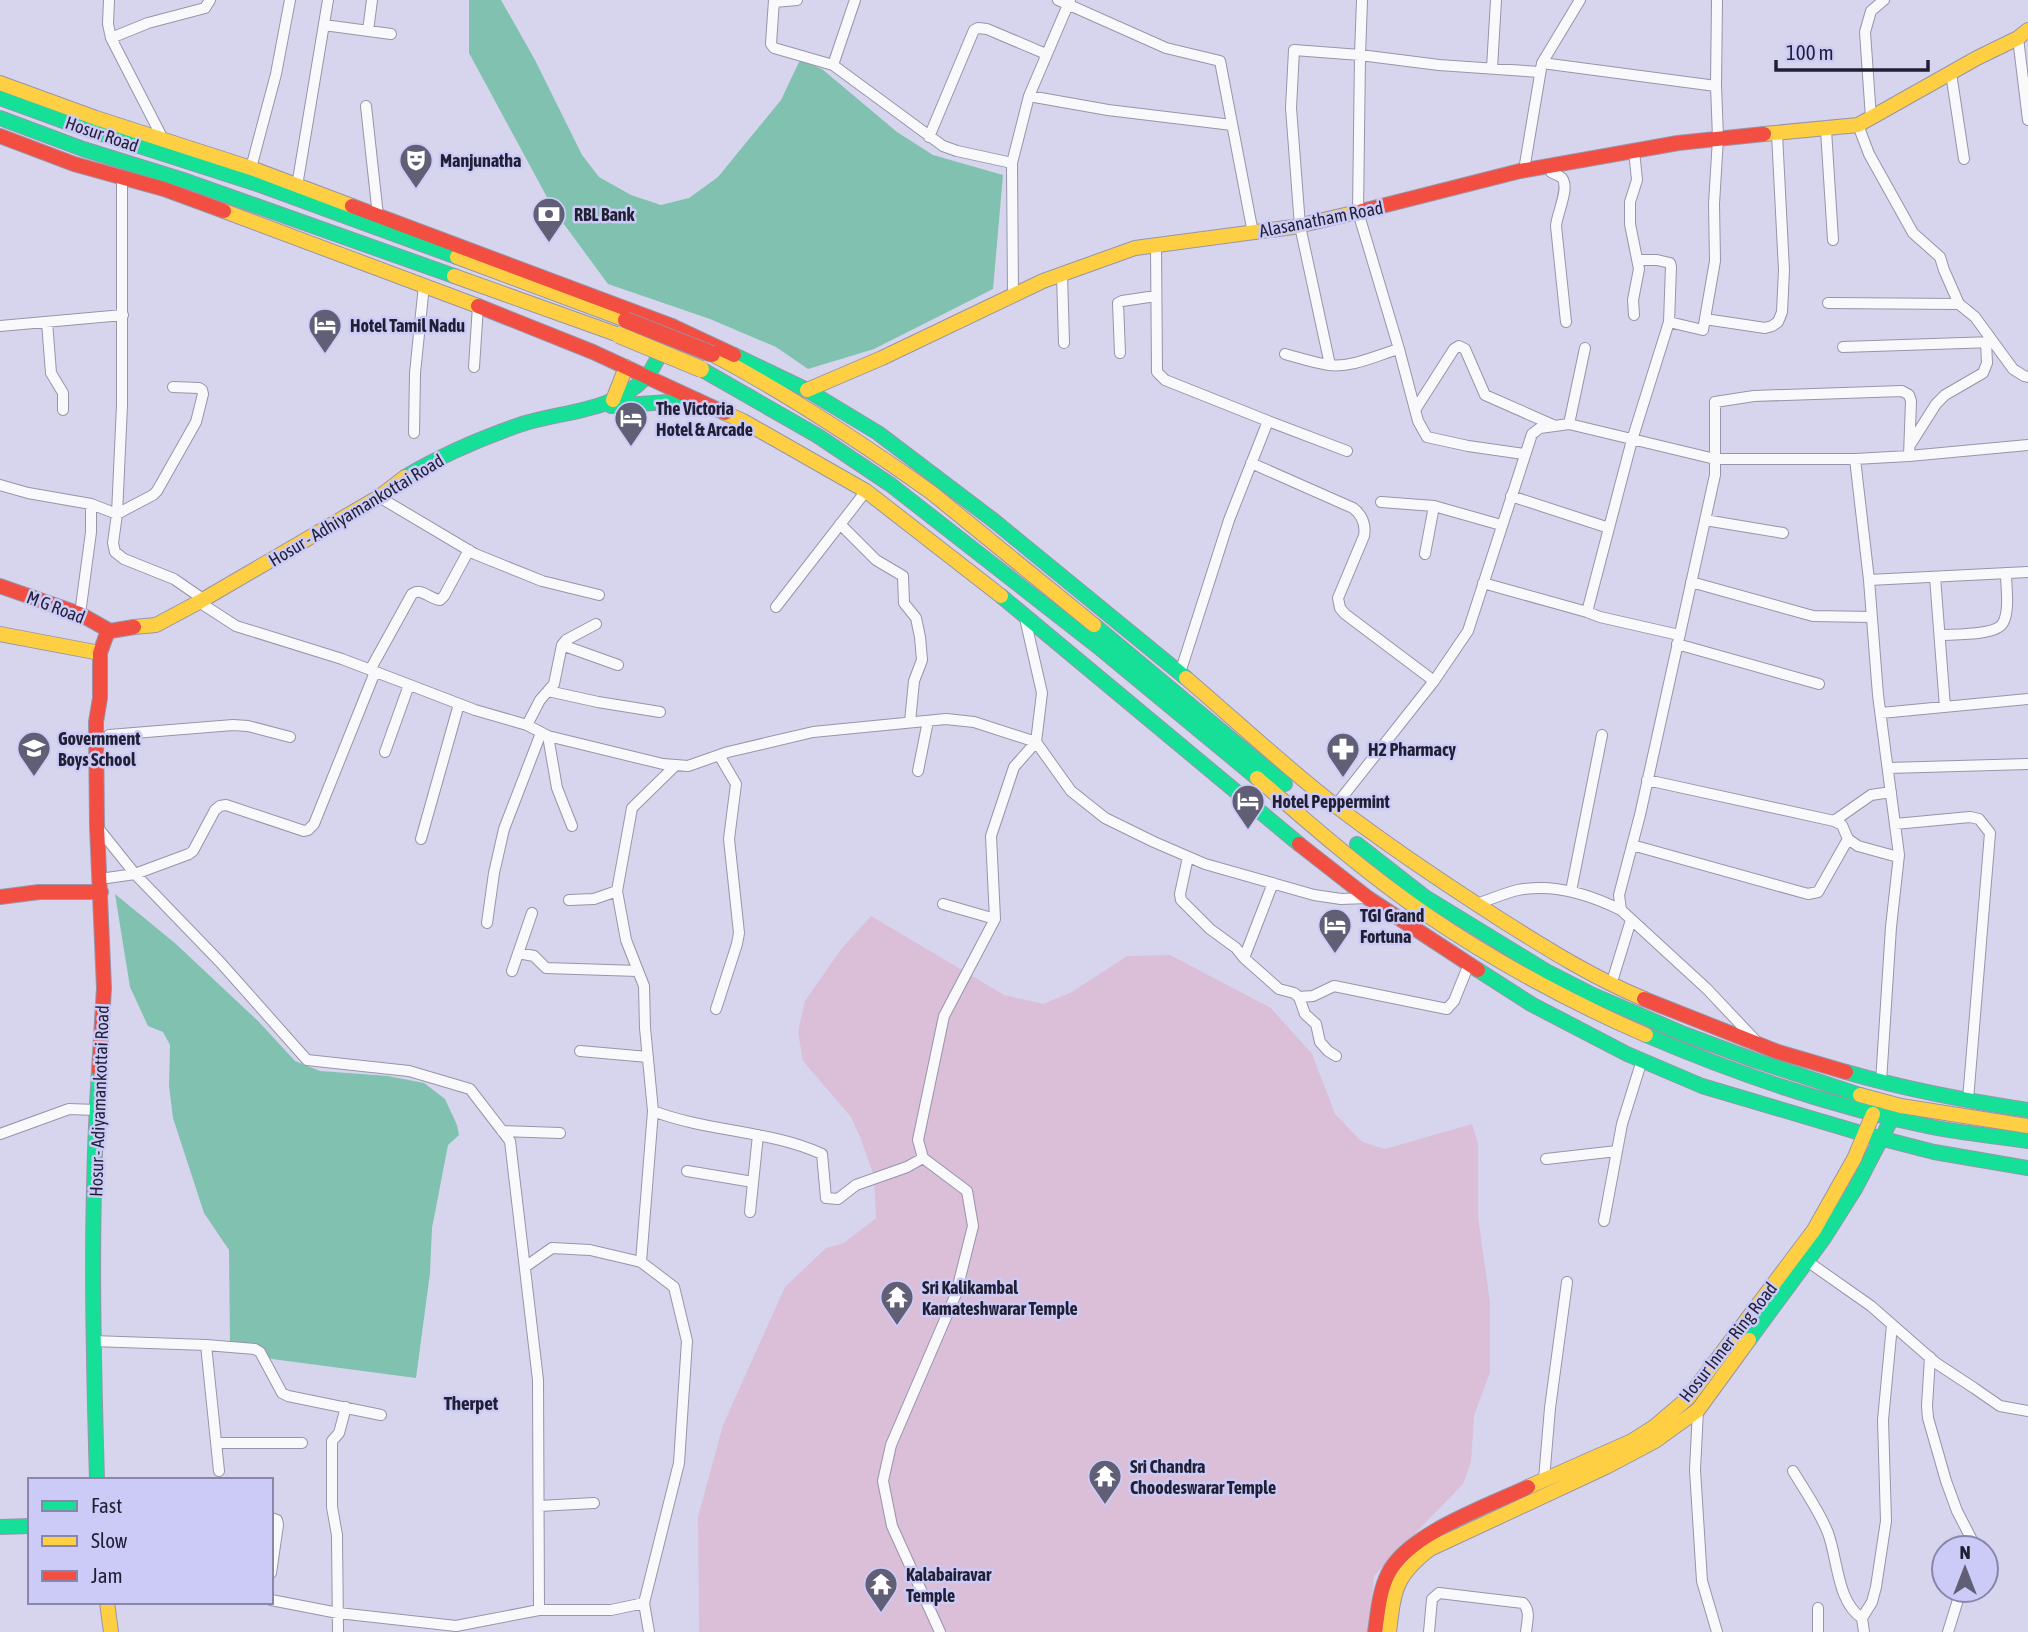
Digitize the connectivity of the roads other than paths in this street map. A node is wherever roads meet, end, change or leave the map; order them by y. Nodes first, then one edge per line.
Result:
1 (109, 0) edge
2 (210, 0) edge
3 (290, 0) edge
4 (328, 0) edge
5 (372, 0) edge
6 (797, 0) edge
7 (1362, 0) edge
8 (1496, 0) edge
9 (1580, 0) edge
10 (1717, 0) edge
11 (1884, 0) edge
12 (774, 1) edge
13 (851, 1) edge
14 (1065, 1) edge
15 (324, 25) junction
16 (368, 31) junction
17 (391, 34) dead end
18 (2023, 34) edge
19 (111, 38) junction
20 (1046, 54) junction
21 (1360, 55) junction
22 (833, 65) junction
23 (1541, 67) junction
24 (1492, 68) junction
25 (1951, 73) junction
26 (0, 83) edge
27 (1716, 86) junction
28 (1029, 96) junction
29 (0, 98) edge
30 (366, 106) dead end
31 (0, 118) edge
32 (2028, 120) edge
33 (1865, 121) junction
34 (1232, 125) junction
35 (1826, 130) junction
36 (1777, 134) junction
37 (0, 136) edge
38 (929, 137) junction
39 (1718, 138) junction
40 (163, 139) junction
41 (1634, 150) junction
42 (1964, 159) dead end
43 (207, 163) junction
44 (1012, 163) junction
45 (1549, 166) junction
46 (251, 168) junction
47 (1524, 170) junction
48 (122, 177) junction
49 (297, 186) junction
50 (187, 187) junction
51 (1358, 212) junction
52 (379, 216) junction
53 (1300, 226) junction
54 (1253, 233) junction
55 (1833, 240) dead end
56 (1156, 245) junction
57 (1638, 260) junction
58 (1062, 274) junction
59 (424, 285) junction
60 (1013, 294) junction
61 (1156, 296) junction
62 (1828, 303) dead end
63 (1959, 304) junction
64 (478, 306) junction
65 (1634, 314) dead end
66 (123, 315) junction
67 (1705, 319) junction
68 (47, 322) junction
69 (1566, 322) dead end
70 (1669, 322) junction
71 (0, 326) edge
72 (672, 326) junction
73 (623, 328) junction
74 (1989, 342) junction
75 (1064, 343) dead end
76 (1843, 347) dead end
77 (1399, 348) junction
78 (1585, 348) dead end
79 (1120, 353) dead end
80 (1285, 354) dead end
81 (1329, 365) junction
82 (474, 367) dead end
83 (626, 367) junction
84 (647, 377) junction
85 (2028, 377) edge
86 (173, 387) dead end
87 (807, 390) junction
88 (613, 400) junction
89 (697, 400) junction
90 (592, 408) junction
91 (63, 410) dead end
92 (1415, 410) junction
93 (1268, 421) junction
94 (1569, 424) junction
95 (1555, 426) junction
96 (414, 433) dead end
97 (1632, 440) junction
98 (2028, 445) edge
99 (1909, 451) junction
100 (1347, 452) dead end
101 (1524, 454) junction
102 (1715, 459) junction
103 (1855, 459) junction
104 (1251, 463) junction
105 (0, 485) edge
106 (866, 491) junction
107 (1511, 496) junction
108 (379, 497) junction
109 (1381, 502) dead end
110 (91, 504) junction
111 (1434, 506) junction
112 (117, 514) junction
113 (1705, 520) junction
114 (840, 524) junction
115 (1502, 525) junction
116 (1609, 528) junction
117 (1783, 533) dead end
118 (469, 550) junction
119 (1425, 554) dead end
120 (2028, 572) edge
121 (2006, 573) junction
122 (1935, 577) junction
123 (1869, 580) junction
124 (1691, 582) junction
125 (1483, 583) junction
126 (0, 586) edge
127 (599, 595) dead end
128 (201, 601) junction
129 (776, 607) dead end
130 (1587, 612) junction
131 (80, 614) junction
132 (1024, 614) junction
133 (1872, 617) junction
134 (596, 624) dead end
135 (105, 628) junction
136 (0, 634) edge
137 (1940, 635) junction
138 (1678, 640) junction
139 (562, 645) junction
140 (94, 651) junction
141 (618, 665) dead end
142 (373, 671) junction
143 (1180, 673) junction
144 (1434, 681) junction
145 (1819, 684) dead end
146 (409, 685) junction
147 (548, 691) junction
148 (2028, 699) edge
149 (459, 704) junction
150 (1945, 707) junction
151 (660, 712) dead end
152 (1881, 713) junction
153 (928, 721) junction
154 (909, 722) junction
155 (527, 725) junction
156 (109, 735) dead end
157 (545, 735) junction
158 (1602, 735) dead end
159 (290, 737) dead end
160 (1036, 742) junction
161 (385, 751) dead end
162 (719, 755) junction
163 (2028, 764) edge
164 (676, 765) junction
165 (1888, 768) junction
166 (918, 771) dead end
167 (1647, 780) junction
168 (1891, 792) junction
169 (1336, 805) junction
170 (1834, 821) junction
171 (1895, 824) junction
172 (97, 826) junction
173 (572, 826) dead end
174 (421, 839) dead end
175 (1848, 839) junction
176 (1632, 845) junction
177 (1188, 857) junction
178 (1898, 857) junction
179 (135, 874) junction
180 (1273, 883) junction
181 (101, 885) junction
182 (617, 891) junction
183 (1571, 891) junction
184 (0, 897) edge
185 (1368, 898) junction
186 (569, 900) dead end
187 (943, 904) dead end
188 (1476, 904) junction
189 (1621, 910) junction
190 (532, 913) dead end
191 (995, 919) junction
192 (1631, 920) junction
193 (487, 923) dead end
194 (518, 953) junction
195 (1244, 958) junction
196 (1469, 964) junction
197 (512, 971) dead end
198 (638, 971) junction
199 (1611, 985) junction
200 (1299, 997) junction
201 (716, 1009) dead end
202 (1760, 1045) junction
203 (580, 1051) dead end
204 (1336, 1056) dead end
205 (648, 1057) junction
206 (1642, 1060) junction
207 (1881, 1082) junction
208 (1968, 1100) junction
209 (96, 1110) junction
210 (2028, 1110) edge
211 (653, 1111) junction
212 (1873, 1114) junction
213 (1892, 1118) junction
214 (2028, 1126) edge
215 (502, 1131) junction
216 (560, 1133) dead end
217 (0, 1134) edge
218 (1864, 1134) junction
219 (758, 1135) junction
220 (1882, 1138) junction
221 (2028, 1141) edge
222 (1617, 1151) junction
223 (923, 1158) junction
224 (1546, 1158) dead end
225 (2028, 1168) edge
226 (687, 1171) dead end
227 (753, 1182) junction
228 (750, 1212) dead end
229 (1604, 1221) dead end
230 (1807, 1261) junction
231 (641, 1262) junction
232 (525, 1267) junction
233 (1567, 1282) dead end
234 (1892, 1325) junction
235 (93, 1341) junction
236 (206, 1345) junction
237 (1930, 1357) junction
238 (1693, 1404) junction
239 (346, 1407) junction
240 (2028, 1411) edge
241 (381, 1415) dead end
242 (216, 1443) junction
243 (302, 1443) dead end
244 (219, 1471) dead end
245 (1793, 1471) dead end
246 (97, 1478) edge
247 (1544, 1479) junction
248 (594, 1503) dead end
249 (539, 1506) junction
250 (273, 1519) edge
251 (28, 1526) edge
252 (0, 1527) edge
253 (1969, 1534) edge
254 (273, 1549) edge
255 (273, 1600) edge
256 (644, 1603) junction
257 (107, 1604) edge
258 (1957, 1604) edge
259 (1818, 1608) dead end
260 (540, 1610) junction
261 (338, 1614) junction
262 (1862, 1618) junction
263 (384, 1619) junction
264 (426, 1628) edge
265 (111, 1632) edge
266 (338, 1632) edge
267 (383, 1632) edge
268 (649, 1632) edge
269 (940, 1632) edge
270 (1375, 1632) edge
271 (1389, 1632) edge
272 (1429, 1632) edge
273 (1526, 1632) edge
274 (1717, 1632) edge
275 (1818, 1632) edge
276 (1864, 1632) edge
277 (1948, 1632) edge

1 - 19 street
2 - 19 street
3 - 46 street
4 - 15 street
5 - 16 street
6 - 12 street
7 - 21 street
8 - 24 street
9 - 23 street
10 - 27 street
11 - 33 street
12 - 22 street
13 - 22 street
14 - 20 street
14 - 34 street
15 - 16 street
15 - 49 street
16 - 17 street
18 - 25 main road
18 - 32 street
19 - 40 street
20 - 28 street
20 - 38 street
21 - 24 street
21 - 51 street
21 - 53 street
22 - 38 street
23 - 24 street
23 - 27 street
23 - 47 street
25 - 33 main road
25 - 42 street
26 - 40 main road
27 - 39 street
28 - 34 street
28 - 44 street
29 - 43 main road, Hosur Road
30 - 52 street
31 - 50 main road, Hosur Road
33 - 35 main road, Alasanatham Road
33 - 63 street
34 - 54 street
35 - 36 main road, Alasanatham Road
35 - 55 street
36 - 39 main road, Alasanatham Road
36 - 67 street
37 - 48 main road
38 - 44 street
39 - 41 main road, Alasanatham Road
39 - 67 street
40 - 43 main road
41 - 45 main road, Alasanatham Road
41 - 57 street
43 - 46 main road
43 - 73 main road
44 - 60 street
45 - 47 main road, Alasanatham Road
45 - 69 street
46 - 49 main road
47 - 51 main road, Alasanatham Road
48 - 50 main road
48 - 66 street
49 - 52 main road
50 - 59 main road
50 - 73 main road
51 - 53 main road, Alasanatham Road
51 - 77 street
52 - 72 main road
53 - 54 main road, Alasanatham Road
53 - 81 street
54 - 56 main road, Alasanatham Road
56 - 58 main road, Alasanatham Road
56 - 61 street
57 - 65 street
57 - 70 street
58 - 60 main road, Alasanatham Road
58 - 75 street
59 - 64 main road
59 - 96 street
60 - 87 main road, Alasanatham Road
61 - 79 street
61 - 93 street
62 - 63 street
63 - 74 street
64 - 82 street
64 - 83 main road
66 - 68 street
66 - 112 street
67 - 70 street
68 - 71 street
68 - 91 street
70 - 97 street
72 - 84 main road, Hosur - Adhiyamankottai Road
72 - 87 main road
73 - 212 main road, bridge
73 - 214 main road, bridge
74 - 76 street
74 - 85 street
74 - 99 street
77 - 81 street
77 - 92 street
78 - 94 street
80 - 81 street
83 - 84 main road
83 - 88 main road
84 - 88 main road, Hosur - Adhiyamankottai Road
84 - 89 main road
86 - 112 street
87 - 143 main road
88 - 90 main road, Hosur - Adhiyamankottai Road
89 - 90 main road
89 - 106 main road
90 - 108 main road, Hosur - Adhiyamankottai Road
92 - 95 street
92 - 101 street
93 - 100 street
93 - 104 street
94 - 95 street
94 - 97 street
95 - 101 street
97 - 102 street
97 - 116 street
98 - 99 street
99 - 102 street
99 - 103 street
101 - 107 street
102 - 103 street
102 - 113 street
103 - 123 street
104 - 143 street
104 - 144 street
105 - 110 street
106 - 114 street
106 - 132 main road
107 - 115 street
107 - 116 street
108 - 118 street
108 - 128 main road, Hosur - Adhiyamankottai Road
109 - 111 street
110 - 112 street
110 - 131 street
111 - 115 street
111 - 119 street
112 - 128 street
113 - 117 street
113 - 124 street
114 - 129 street
114 - 154 street
115 - 125 street
116 - 130 street
118 - 127 street
118 - 142 street
120 - 121 street
121 - 122 street
121 - 137 street
122 - 123 street
122 - 137 street
123 - 133 street
124 - 133 street
124 - 138 street
125 - 130 street
125 - 144 street
126 - 131 main road, M G Road
128 - 135 main road, Hosur - Adhiyamankottai Road
128 - 142 street
130 - 138 street
131 - 135 main road, M G Road
132 - 160 street
132 - 185 main road
133 - 152 street
134 - 139 street
135 - 140 main road
136 - 140 main road
137 - 150 street
138 - 145 street
138 - 167 street
139 - 141 street
139 - 147 street
140 - 172 main road, Hosur - Adiyamankottai Road
142 - 146 street
142 - 179 street
143 - 169 main road
144 - 169 street
146 - 149 street
146 - 161 street
147 - 151 street
147 - 155 street
148 - 150 street
149 - 155 street
149 - 174 street
150 - 152 street
152 - 165 street
153 - 154 street
153 - 160 street
153 - 166 street
154 - 162 street
155 - 157 street
156 - 159 street
157 - 164 street
157 - 173 street
157 - 193 street
158 - 183 street
160 - 177 street
160 - 191 street
162 - 164 street
162 - 201 street
163 - 165 street
164 - 182 street
165 - 168 street
167 - 170 street
167 - 176 street
168 - 170 street
168 - 171 street
169 - 188 main road
170 - 175 street
171 - 178 street
171 - 208 street
172 - 179 street
172 - 181 main road, Hosur - Adiyamankottai Road
175 - 176 street
175 - 178 street
176 - 189 street
177 - 180 street
177 - 195 street
178 - 207 street
179 - 181 street
179 - 215 street
180 - 185 street
180 - 195 street
181 - 184 main road
181 - 209 main road, Hosur - Adiyamankottai Road
182 - 186 street
182 - 198 street
183 - 188 street
183 - 189 street
185 - 196 main road
187 - 191 street
188 - 199 main road
189 - 192 street
190 - 194 street
191 - 223 street
192 - 199 street
192 - 202 street
194 - 197 street
194 - 198 street
195 - 200 street
196 - 200 street
196 - 206 main road
198 - 205 street
199 - 202 main road
200 - 204 street
202 - 207 main road
203 - 205 street
205 - 211 street
206 - 218 main road
206 - 222 street
207 - 208 main road
208 - 210 main road
209 - 217 street
209 - 235 main road, Hosur - Adiyamankottai Road
211 - 219 street
211 - 231 street
212 - 213 main road
212 - 218 main road, Hosur Inner Ring Road
213 - 220 main road, Hosur Inner Ring Road
213 - 221 main road
215 - 216 street
215 - 232 street
218 - 220 main road
218 - 238 main road, Hosur Inner Ring Road
219 - 223 street
219 - 227 street
220 - 225 main road
220 - 230 main road, Hosur Inner Ring Road
222 - 224 street
222 - 229 street
223 - 269 street
226 - 227 street
227 - 228 street
230 - 234 street
230 - 238 main road, Hosur Inner Ring Road
231 - 232 street
231 - 256 street
232 - 249 street
233 - 247 street
234 - 237 street
234 - 262 street
235 - 236 street
235 - 246 main road, Hosur - Adiyamankottai Road
236 - 239 street
236 - 242 street
237 - 240 street
237 - 253 street
238 - 247 main road, Hosur Inner Ring Road
238 - 271 main road, Hosur Inner Ring Road
238 - 274 street
239 - 241 street
239 - 261 street
242 - 243 street
242 - 244 street
245 - 262 street
247 - 270 main road, Hosur Inner Ring Road
248 - 249 street
249 - 260 street
250 - 254 street
251 - 252 main road
255 - 261 street
256 - 260 street
256 - 268 street
257 - 265 main road
258 - 277 street
259 - 275 street
260 - 264 street
261 - 263 street
261 - 266 street
262 - 276 street
263 - 264 street
263 - 267 street
272 - 273 street

